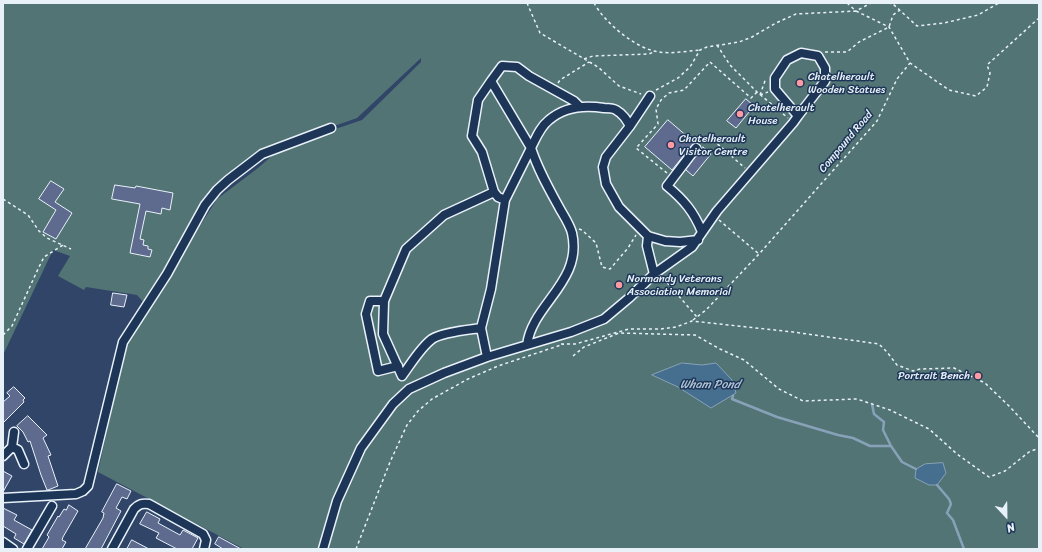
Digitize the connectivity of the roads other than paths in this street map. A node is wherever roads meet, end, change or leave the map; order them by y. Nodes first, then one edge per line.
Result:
1 (491, 81) junction
2 (650, 96) road end
3 (579, 106) junction
4 (796, 119) junction
5 (630, 126) junction
6 (331, 128) dead end
7 (531, 148) junction
8 (696, 148) dead end
9 (494, 192) junction
10 (505, 200) junction
11 (648, 236) junction
12 (700, 236) junction
13 (657, 274) junction
14 (384, 301) junction
15 (481, 328) junction
16 (527, 346) junction
17 (487, 357) junction
18 (398, 366) junction
19 (14, 432) dead end
20 (12, 447) junction
21 (3, 456) edge
22 (24, 464) dead end
23 (3, 498) edge
24 (52, 506) dead end
25 (3, 542) edge
26 (14, 549) edge
27 (27, 549) edge
28 (112, 549) edge
29 (204, 549) edge
30 (323, 549) edge

1 - 3 street
1 - 7 street
1 - 9 street
2 - 5 street
3 - 5 street
3 - 7 street
4 - 4 street
4 - 12 street
5 - 11 street
6 - 23 street
7 - 10 street
7 - 16 street
8 - 12 street
9 - 10 street
9 - 14 street
10 - 15 street
11 - 12 street
11 - 13 street
12 - 13 street
13 - 16 street
14 - 18 street
14 - 18 street
15 - 17 street
15 - 18 street
16 - 17 street
17 - 30 street
19 - 20 street
20 - 21 street
20 - 22 street
24 - 27 street
25 - 26 street
28 - 29 street

